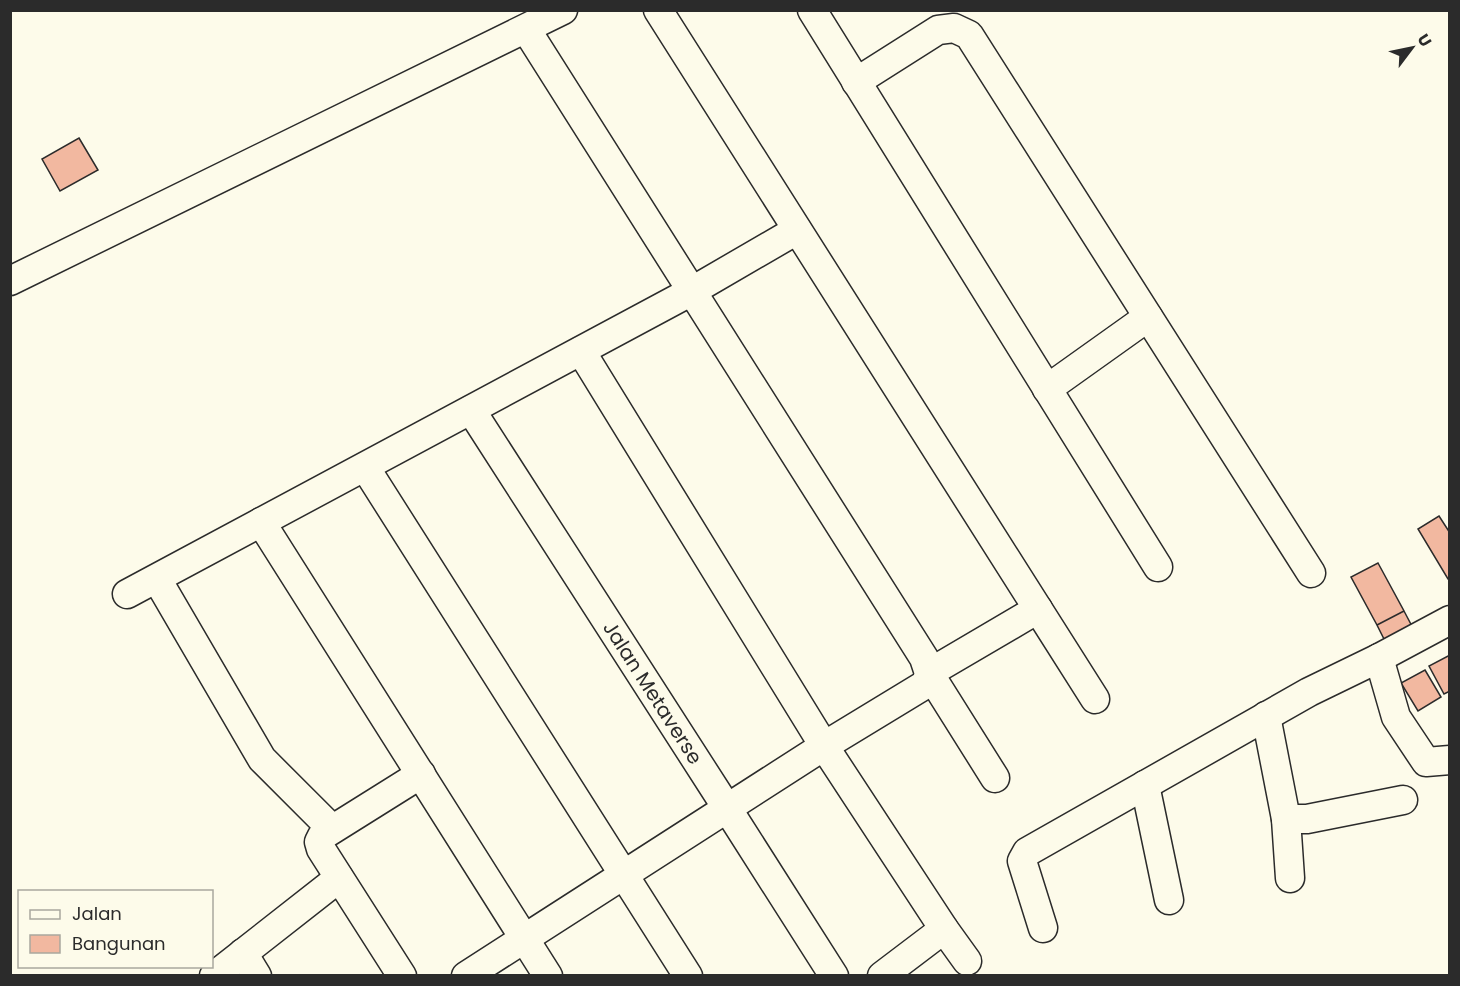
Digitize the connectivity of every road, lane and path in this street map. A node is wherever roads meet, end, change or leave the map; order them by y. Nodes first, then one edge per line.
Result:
1 (563, 10) edge
2 (658, 10) edge
3 (812, 10) edge
4 (526, 29) junction
5 (856, 82) junction
6 (797, 230) junction
7 (10, 281) edge
8 (692, 291) junction
9 (1148, 317) junction
10 (581, 351) junction
11 (1047, 389) junction
12 (471, 410) junction
13 (365, 467) junction
14 (261, 522) junction
15 (1158, 567) dead end
16 (1311, 573) dead end
17 (157, 579) junction
18 (128, 594) dead end
19 (1038, 609) junction
20 (1449, 620) edge
21 (1379, 658) junction
22 (929, 673) junction
23 (1095, 699) dead end
24 (1266, 716) junction
25 (825, 746) junction
26 (1449, 760) edge
27 (420, 774) junction
28 (995, 778) dead end
29 (1145, 785) junction
30 (1403, 800) dead end
31 (728, 808) junction
32 (1287, 819) junction
33 (332, 829) junction
34 (625, 874) junction
35 (339, 878) junction
36 (1290, 878) dead end
37 (1170, 900) dead end
38 (1043, 928) dead end
39 (944, 929) junction
40 (524, 939) junction
41 (967, 961) dead end
42 (250, 964) edge
43 (214, 975) edge
44 (402, 975) edge
45 (466, 975) edge
46 (548, 975) edge
47 (688, 975) edge
48 (834, 975) edge
49 (882, 975) edge

1 - 4 street
2 - 6 street
3 - 5 street
4 - 7 street
4 - 8 street
5 - 9 street
5 - 11 street
6 - 8 street
6 - 19 street
8 - 10 street
8 - 22 street
9 - 11 street
9 - 16 street
10 - 12 street
10 - 25 street
11 - 15 street
12 - 13 street
12 - 31 street, Jalan Metaverse
13 - 14 street
13 - 34 street
14 - 17 street
14 - 27 street
17 - 18 street
17 - 33 street
19 - 22 street
19 - 23 street
20 - 21 street
21 - 24 street
21 - 26 street
22 - 25 street
22 - 28 street
24 - 29 street
24 - 32 street
25 - 31 street
25 - 39 street
27 - 33 street
27 - 40 street
29 - 37 street
29 - 38 street
30 - 32 street
31 - 34 street
31 - 48 street, Jalan Metaverse
32 - 36 street
33 - 35 street
34 - 40 street
34 - 47 street
35 - 42 street
35 - 44 street
39 - 41 street
39 - 49 street
40 - 45 street
40 - 46 street
42 - 43 street

